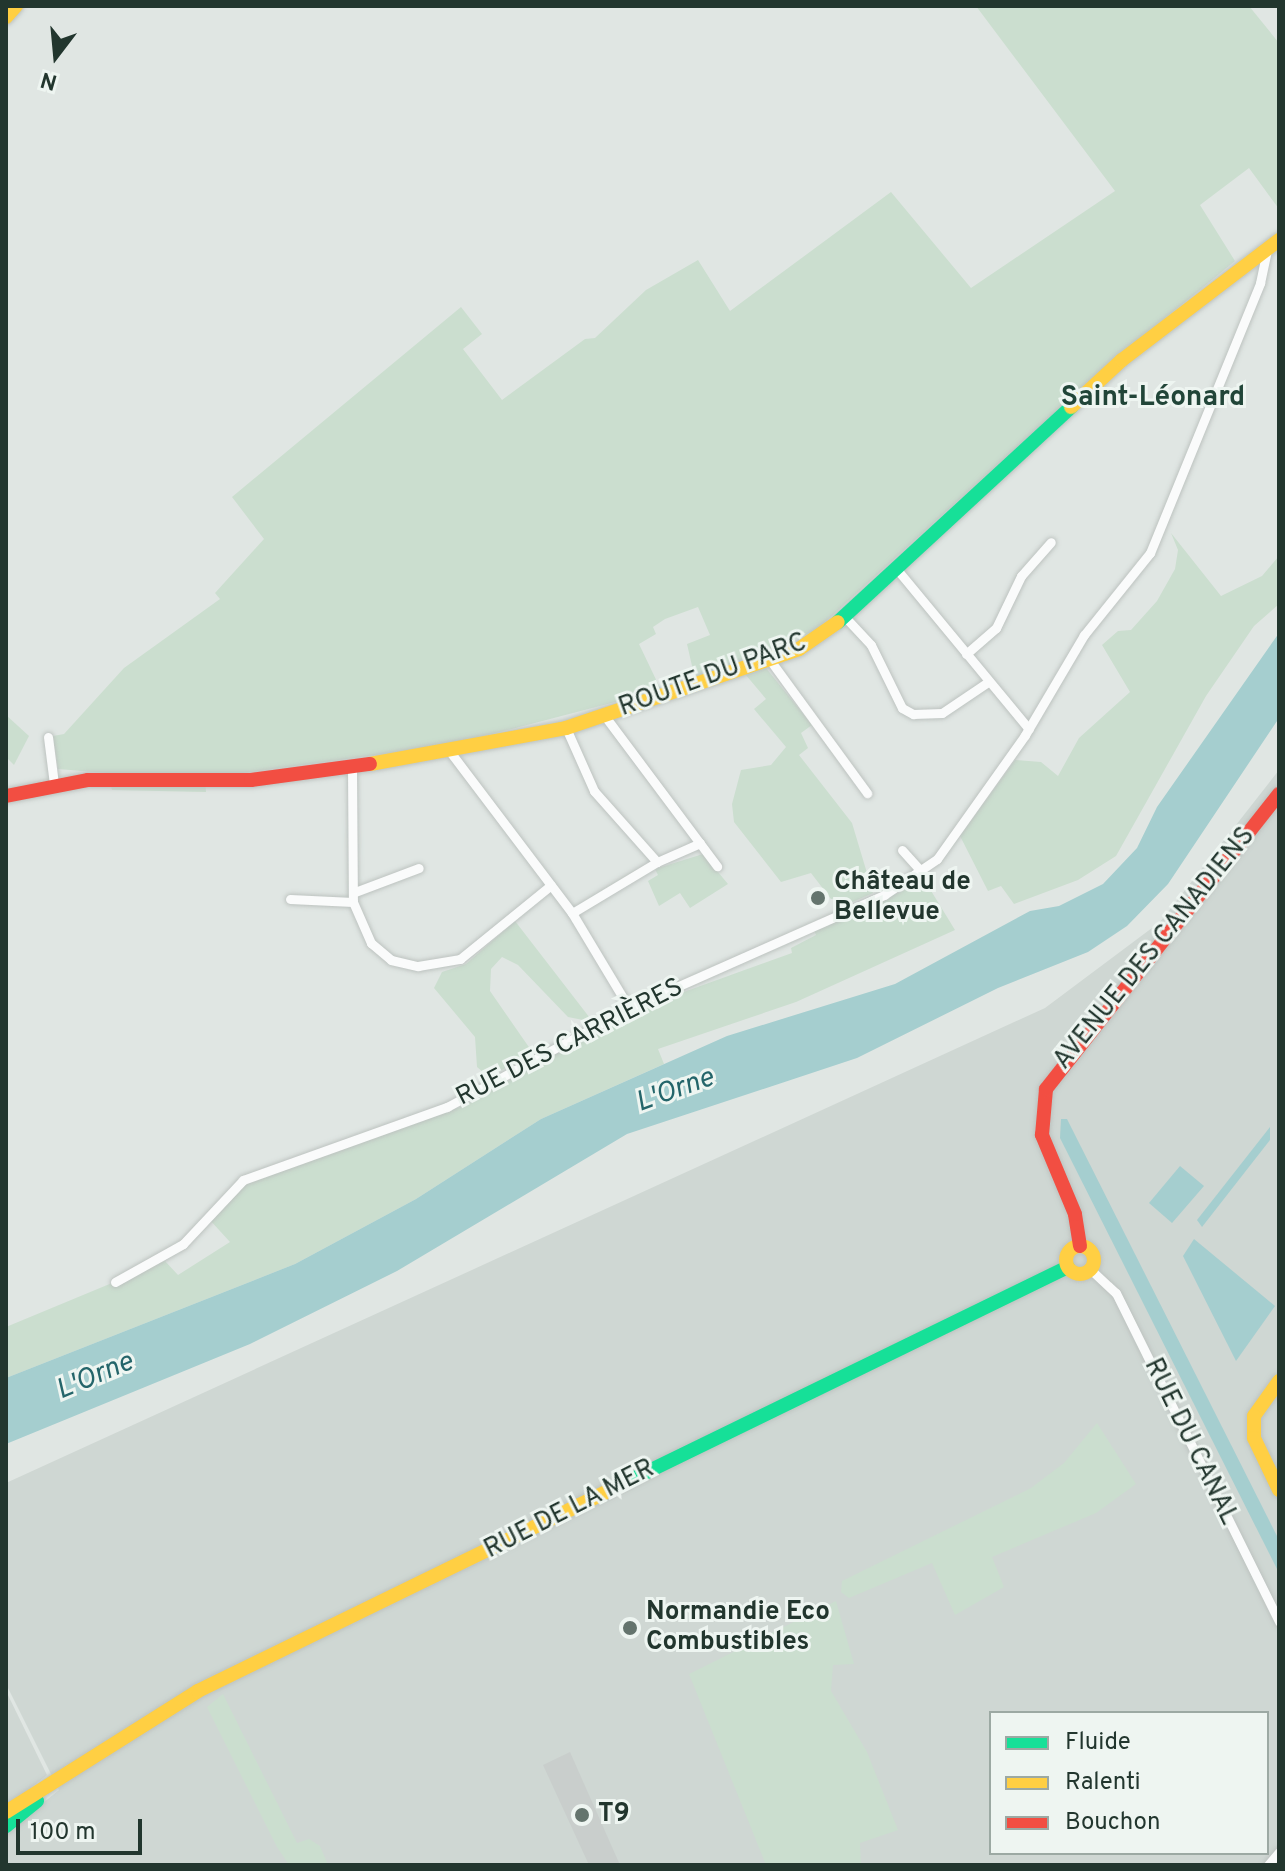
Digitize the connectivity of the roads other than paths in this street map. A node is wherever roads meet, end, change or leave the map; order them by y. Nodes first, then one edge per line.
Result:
1 (16, 6) edge
2 (6, 17) edge
3 (1279, 240) edge
4 (1267, 251) junction
5 (1051, 542) dead end
6 (895, 567) junction
7 (845, 617) junction
8 (966, 654) junction
9 (770, 660) junction
10 (988, 682) junction
11 (604, 715) junction
12 (566, 728) junction
13 (1029, 729) junction
14 (48, 737) dead end
15 (451, 753) junction
16 (352, 768) junction
17 (54, 784) junction
18 (867, 793) dead end
19 (1279, 794) edge
20 (6, 796) edge
21 (700, 843) junction
22 (902, 850) dead end
23 (657, 862) junction
24 (717, 866) dead end
25 (419, 868) dead end
26 (922, 872) junction
27 (551, 885) junction
28 (354, 897) junction
29 (290, 899) dead end
30 (572, 913) junction
31 (629, 1008) junction
32 (1080, 1246) junction
33 (1068, 1267) junction
34 (1090, 1269) junction
35 (115, 1282) dead end
36 (1279, 1381) edge
37 (1279, 1490) edge
38 (1279, 1622) edge
39 (79, 1764) junction
40 (6, 1812) edge
41 (6, 1826) edge
42 (1279, 1852) edge
43 (1268, 1865) edge

1 - 2 street
3 - 4 street, ROUTE DU PARC
4 - 6 street, ROUTE DU PARC
4 - 13 street, RUE DES CARRIÈRES
5 - 8 street
6 - 7 street, ROUTE DU PARC
6 - 8 street
7 - 9 street, ROUTE DU PARC
7 - 10 street
8 - 10 street
9 - 11 street, ROUTE DU PARC
9 - 18 street
10 - 13 street
11 - 12 street, ROUTE DU PARC
11 - 21 street
12 - 15 street, ROUTE DU PARC
12 - 23 street
13 - 26 street, RUE DES CARRIÈRES
14 - 17 street
15 - 16 street, ROUTE DU PARC
15 - 27 street
16 - 17 street, ROUTE DU PARC
16 - 28 street
17 - 20 street, ROUTE DU PARC
19 - 32 street, AVENUE DES CANADIENS
21 - 23 street
21 - 24 street
22 - 26 street
23 - 30 street
25 - 28 street
26 - 31 street, RUE DES CARRIÈRES
27 - 28 street
27 - 30 street
28 - 29 street
30 - 31 street
31 - 35 street, RUE DES CARRIÈRES
32 - 33 street
32 - 34 street
33 - 34 street
33 - 39 street, RUE DE LA MER
34 - 38 street, RUE DU CANAL
36 - 37 street
39 - 40 street, RUE DE LA MER
39 - 41 street, RUE DE LA MER
42 - 43 street

